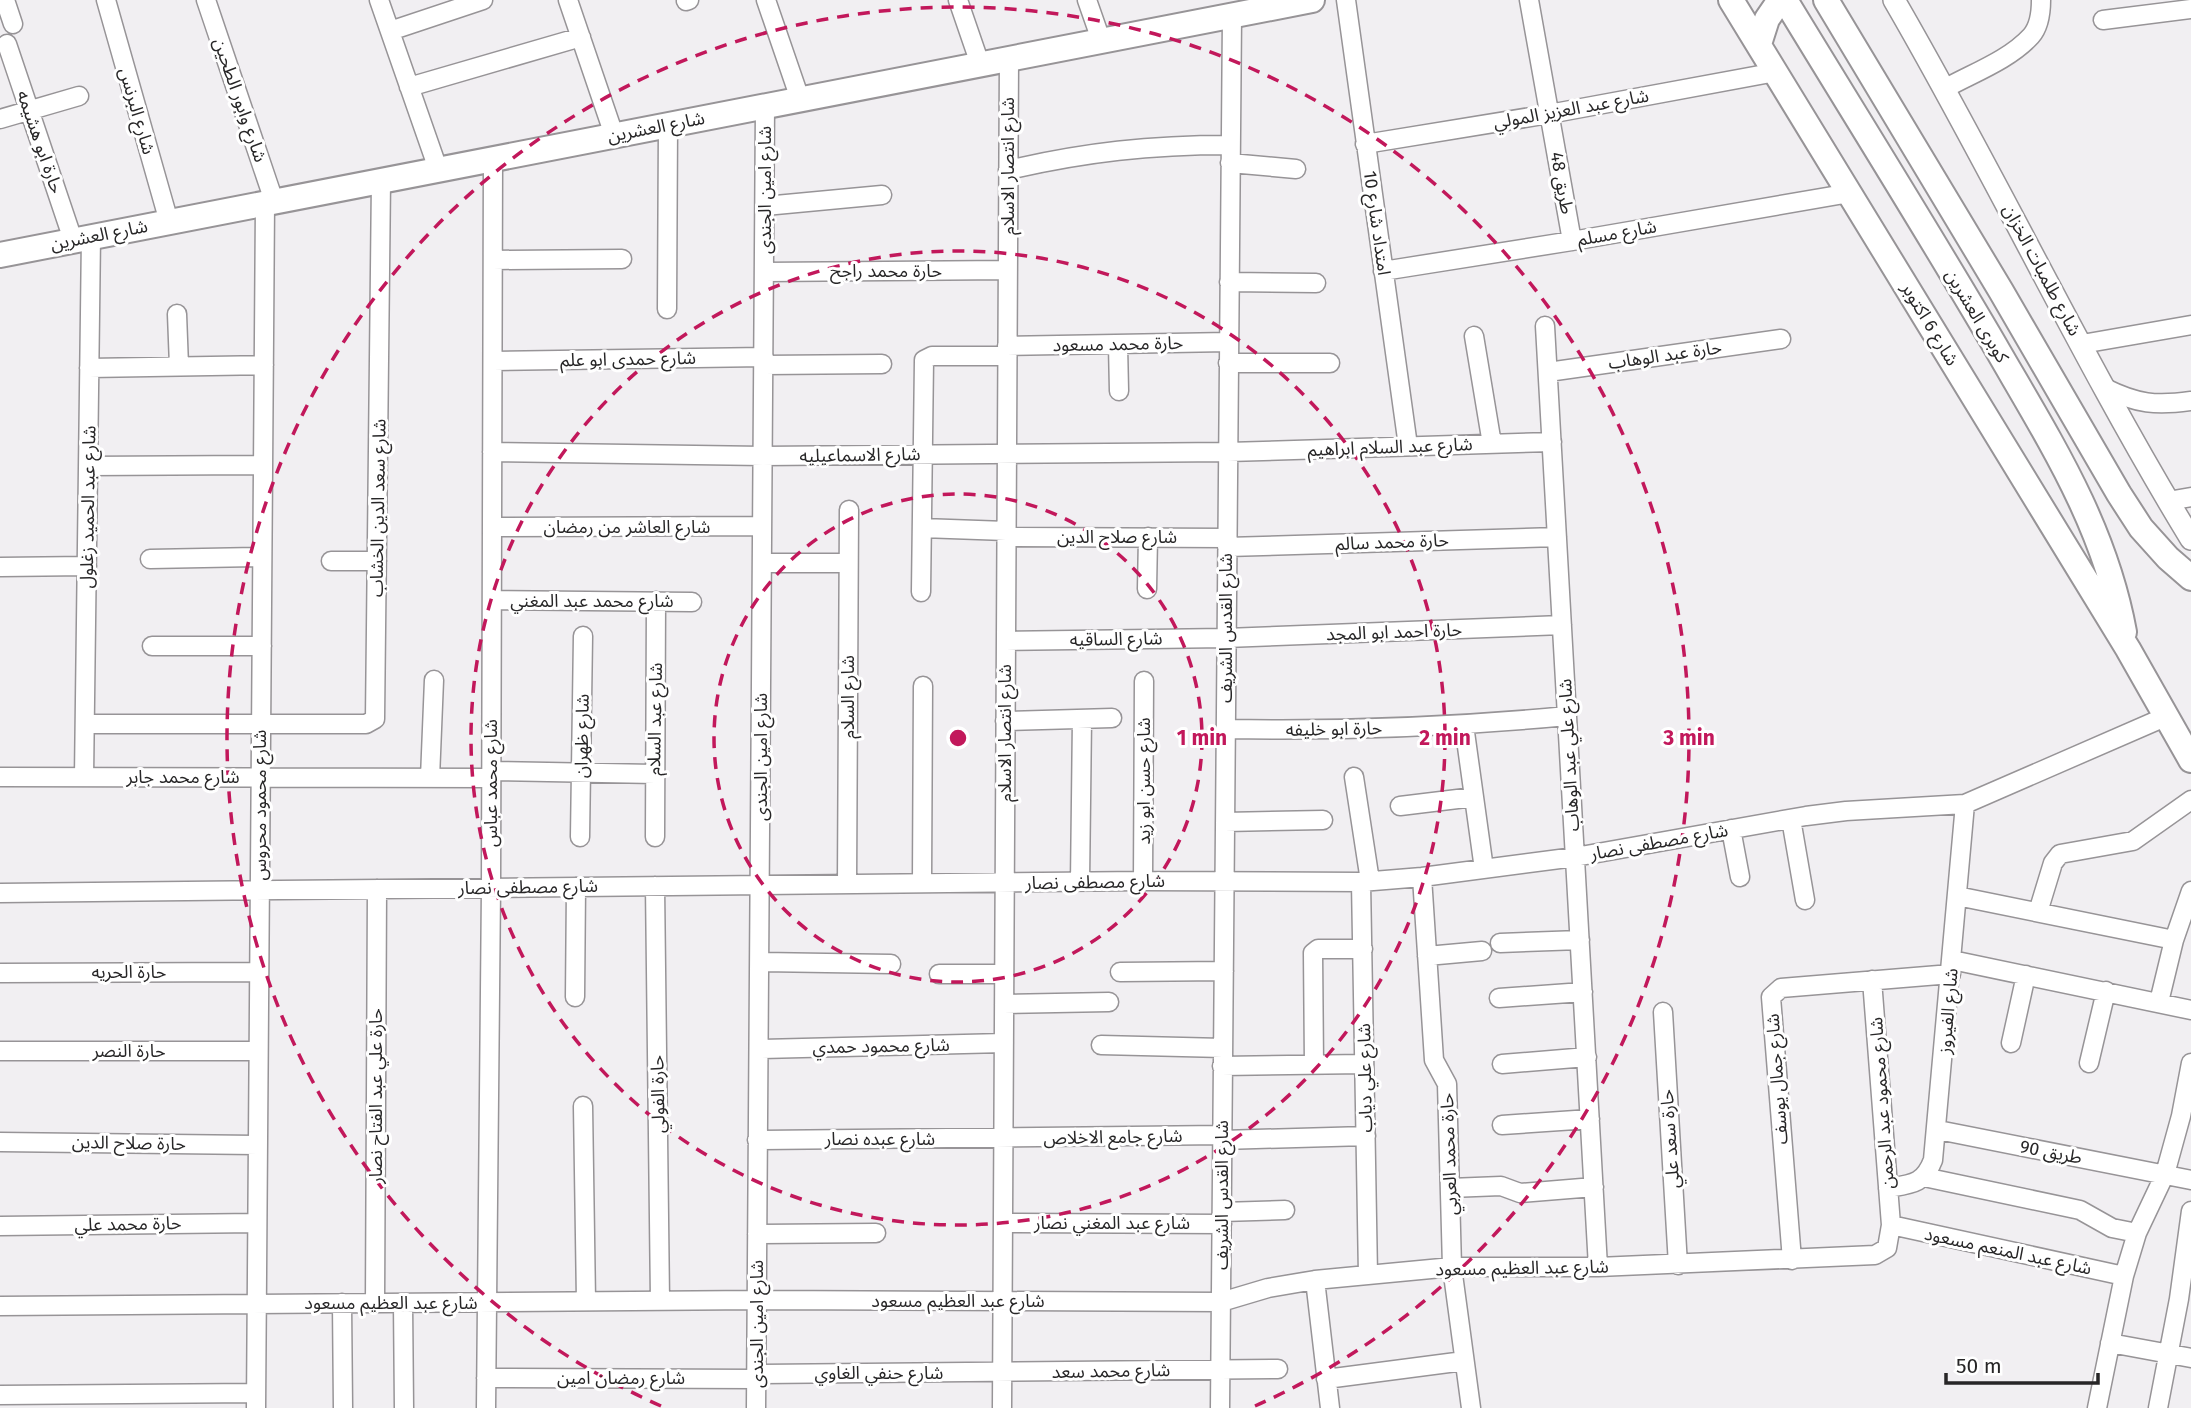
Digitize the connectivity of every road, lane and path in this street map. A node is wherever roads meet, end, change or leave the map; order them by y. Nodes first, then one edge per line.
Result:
1 (5, 0) edge
2 (106, 0) edge
3 (206, 0) edge
4 (379, 0) edge
5 (483, 0) edge
6 (568, 0) edge
7 (766, 0) edge
8 (958, 0) edge
9 (1087, 0) edge
10 (1312, 0) edge
11 (1346, 0) edge
12 (1529, 0) edge
13 (1731, 0) edge
14 (1783, 0) edge
15 (1826, 0) edge
16 (1894, 0) edge
17 (2041, 0) edge
18 (2191, 9) edge
19 (1231, 16) junction
20 (2103, 20) dead end
21 (13, 24) dead end
22 (390, 32) junction
23 (581, 37) junction
24 (1101, 40) junction
25 (7, 44) dead end
26 (1759, 44) junction
27 (1009, 58) junction
28 (980, 64) junction
29 (1776, 72) junction
30 (409, 87) junction
31 (1946, 88) junction
32 (79, 96) dead end
33 (800, 99) junction
34 (765, 106) junction
35 (29, 111) junction
36 (1549, 114) junction
37 (0, 119) edge
38 (668, 125) junction
39 (614, 135) junction
40 (1365, 144) junction
41 (1230, 154) junction
42 (493, 159) junction
43 (438, 169) junction
44 (1296, 169) dead end
45 (1008, 170) junction
46 (381, 180) junction
47 (1850, 193) junction
48 (882, 195) dead end
49 (270, 202) junction
50 (765, 206) junction
51 (169, 222) junction
52 (82, 238) junction
53 (1572, 241) junction
54 (0, 255) edge
55 (622, 259) dead end
56 (493, 260) junction
57 (1007, 270) junction
58 (1383, 271) junction
59 (764, 272) junction
60 (1229, 282) junction
61 (1316, 283) dead end
62 (667, 309) dead end
63 (177, 314) dead end
64 (2191, 325) edge
65 (1545, 326) dead end
66 (1474, 336) dead end
67 (1781, 339) dead end
68 (1228, 342) junction
69 (2082, 344) junction
70 (1118, 345) junction
71 (1007, 351) junction
72 (493, 361) junction
73 (764, 361) junction
74 (1228, 363) junction
75 (1329, 363) dead end
76 (882, 364) dead end
77 (264, 365) junction
78 (179, 366) junction
79 (89, 368) junction
80 (1548, 372) junction
81 (2105, 388) junction
82 (1119, 391) dead end
83 (2191, 401) edge
84 (1552, 442) junction
85 (1492, 444) junction
86 (1408, 446) junction
87 (492, 452) junction
88 (1228, 452) junction
89 (923, 454) junction
90 (1006, 454) junction
91 (763, 456) junction
92 (263, 465) junction
93 (88, 466) junction
94 (2191, 497) edge
95 (2168, 500) junction
96 (849, 510) dead end
97 (762, 526) junction
98 (492, 527) junction
99 (922, 528) junction
100 (1006, 534) junction
101 (1148, 537) junction
102 (1557, 537) junction
103 (2191, 539) edge
104 (1227, 542) junction
105 (262, 557) junction
106 (150, 558) dead end
107 (331, 561) dead end
108 (377, 561) junction
109 (762, 563) junction
110 (848, 563) junction
111 (87, 566) junction
112 (0, 567) edge
113 (2191, 578) edge
114 (1147, 589) dead end
115 (921, 592) dead end
116 (492, 600) junction
117 (656, 601) junction
118 (692, 601) dead end
119 (1562, 625) junction
120 (583, 636) dead end
121 (1226, 638) junction
122 (1006, 641) junction
123 (152, 646) dead end
124 (262, 646) junction
125 (2128, 649) junction
126 (434, 680) dead end
127 (1144, 681) dead end
128 (923, 686) dead end
129 (1567, 716) junction
130 (2165, 717) junction
131 (1112, 718) dead end
132 (1082, 719) junction
133 (1005, 721) junction
134 (85, 724) junction
135 (261, 725) junction
136 (1464, 725) junction
137 (1226, 730) junction
138 (2191, 760) edge
139 (581, 773) junction
140 (655, 774) junction
141 (491, 775) junction
142 (0, 777) edge
143 (84, 777) junction
144 (261, 777) junction
145 (1354, 777) dead end
146 (430, 778) junction
147 (1474, 797) junction
148 (2191, 800) edge
149 (1965, 804) junction
150 (1400, 806) dead end
151 (1791, 819) junction
152 (1324, 820) dead end
153 (1225, 822) junction
154 (1731, 829) junction
155 (580, 837) dead end
156 (655, 837) dead end
157 (1575, 857) junction
158 (1484, 869) junction
159 (1422, 877) junction
160 (1740, 877) dead end
161 (1143, 881) junction
162 (1224, 881) junction
163 (1366, 881) junction
164 (1080, 882) junction
165 (922, 883) junction
166 (1004, 883) junction
167 (847, 884) junction
168 (760, 885) junction
169 (656, 886) junction
170 (576, 887) junction
171 (491, 888) junction
172 (377, 889) junction
173 (260, 891) junction
174 (2191, 891) edge
175 (0, 893) edge
176 (1957, 896) junction
177 (1805, 900) dead end
178 (2038, 912) junction
179 (1580, 940) junction
180 (2174, 940) junction
181 (1500, 943) dead end
182 (1363, 948) junction
183 (1482, 951) dead end
184 (1427, 956) junction
185 (760, 962) junction
186 (891, 964) dead end
187 (1951, 967) junction
188 (1223, 971) junction
189 (259, 972) junction
190 (1119, 972) dead end
191 (0, 973) edge
192 (939, 974) dead end
193 (1004, 974) junction
194 (2026, 975) junction
195 (1872, 980) junction
196 (2106, 991) junction
197 (1583, 992) junction
198 (575, 996) dead end
199 (1499, 998) dead end
200 (1109, 1002) dead end
201 (2159, 1002) junction
202 (1004, 1004) junction
203 (2191, 1010) edge
204 (1663, 1012) dead end
205 (1004, 1043) junction
206 (2011, 1043) dead end
207 (1101, 1045) dead end
208 (1223, 1048) junction
209 (759, 1049) junction
210 (0, 1051) edge
211 (258, 1051) junction
212 (1587, 1057) junction
213 (2089, 1063) dead end
214 (2191, 1063) edge
215 (1364, 1064) junction
216 (1502, 1064) dead end
217 (1314, 1065) junction
218 (1222, 1066) junction
219 (583, 1106) dead end
220 (2186, 1116) edge
221 (1590, 1119) junction
222 (1502, 1125) dead end
223 (1938, 1130) junction
224 (1366, 1136) junction
225 (1222, 1138) junction
226 (1003, 1139) junction
227 (757, 1140) junction
228 (0, 1142) edge
229 (258, 1145) junction
230 (2165, 1174) junction
231 (1924, 1177) junction
232 (2191, 1180) edge
233 (1594, 1187) junction
234 (1450, 1188) junction
235 (1888, 1188) junction
236 (1285, 1210) dead end
237 (2191, 1211) edge
238 (1222, 1218) junction
239 (257, 1223) junction
240 (1003, 1223) junction
241 (1891, 1225) junction
242 (0, 1226) edge
243 (876, 1233) dead end
244 (2137, 1233) junction
245 (757, 1234) junction
246 (2189, 1243) edge
247 (1791, 1260) junction
248 (1678, 1265) junction
249 (1452, 1266) junction
250 (1598, 1267) junction
251 (1368, 1275) junction
252 (2124, 1276) junction
253 (1315, 1280) junction
254 (757, 1300) junction
255 (2185, 1300) edge
256 (586, 1301) junction
257 (660, 1301) junction
258 (1003, 1301) junction
259 (486, 1302) junction
260 (1221, 1302) junction
261 (342, 1303) junction
262 (375, 1303) junction
263 (403, 1303) junction
264 (257, 1304) junction
265 (0, 1306) edge
266 (2110, 1343) junction
267 (2168, 1354) junction
268 (2191, 1358) edge
269 (1464, 1361) junction
270 (1220, 1369) junction
271 (1278, 1369) dead end
272 (1002, 1372) junction
273 (757, 1376) junction
274 (486, 1378) junction
275 (1326, 1379) junction
276 (0, 1395) edge
277 (256, 1401) edge
278 (343, 1408) edge
279 (404, 1408) edge
280 (486, 1408) edge
281 (756, 1408) edge
282 (1002, 1408) edge
283 (1220, 1408) edge
284 (1329, 1408) edge
285 (1471, 1408) edge
286 (2097, 1408) edge
287 (2158, 1408) edge

1 - 21 street
2 - 51 street, شارع البرنس
3 - 49 street, شارع وابور الطحين
4 - 22 street
5 - 22 street
6 - 23 street
7 - 33 street
8 - 28 street
9 - 24 street
10 - 19 main road, شارع العشرين
11 - 40 street, امتداد شارع 10
12 - 36 street, طريق 48
13 - 26 main road, شارع 6 اكتوبر
14 - 26 main road
14 - 125 main road, كوبرى العشرين
15 - 113 main road, كوبرى العشرين
16 - 31 street, شارع طلمبات الخزان
17 - 31 street
18 - 20 street
19 - 24 main road, شارع العشرين
19 - 41 street, شارع القدس الشريف
22 - 30 street
23 - 30 street
23 - 39 street
24 - 27 main road, شارع العشرين
25 - 35 street, حارة ابو هشيمه
26 - 29 main road, شارع 6 اكتوبر
27 - 28 main road, شارع العشرين
27 - 45 street, شارع انتصار الاسلام
28 - 33 main road, شارع العشرين
29 - 36 street, شارع عبد العزيز المولي
29 - 47 main road, شارع 6 اكتوبر
30 - 43 street
31 - 69 street, شارع طلمبات الخزان
32 - 35 street
33 - 34 main road, شارع العشرين
34 - 38 main road, شارع العشرين
34 - 50 street, شارع امين الجندى
35 - 37 street
35 - 52 street, حارة ابو هشيمه
36 - 40 street, شارع عبد العزيز المولي
36 - 53 street, طريق 48
38 - 39 main road, شارع العشرين
38 - 62 street
39 - 42 main road, شارع العشرين
40 - 58 street, امتداد شارع 10
41 - 44 street
41 - 45 street
41 - 60 street, شارع القدس الشريف
42 - 43 main road, شارع العشرين
42 - 56 street, شارع محمد عباس
43 - 46 main road, شارع العشرين
45 - 57 street, شارع انتصار الاسلام
46 - 49 main road, شارع العشرين
46 - 108 street, شارع سعد الدين الخشاب
47 - 53 street, شارع مسلم
47 - 125 main road, شارع 6 اكتوبر
48 - 50 street
49 - 51 main road, شارع العشرين
49 - 77 street, شارع محمود محروس
50 - 59 street, شارع امين الجندى
51 - 52 main road, شارع العشرين
52 - 54 main road, شارع العشرين
52 - 79 street, شارع عبد الحميد زغلول
53 - 58 street, شارع مسلم
55 - 56 street
56 - 72 street, شارع محمد عباس
57 - 59 street, حارة محمد راجح
57 - 71 street, شارع انتصار الاسلام
58 - 86 street, امتداد شارع 10
59 - 73 street, شارع امين الجندى
60 - 61 street
60 - 68 street, شارع القدس الشريف
63 - 78 street
64 - 69 street
65 - 80 street, شارع علي عبد الوهاب
66 - 85 street
67 - 80 street, حارة عبد الوهاب
68 - 70 street, حارة محمد مسعود
68 - 74 street, شارع القدس الشريف
69 - 81 street, شارع طلمبات الخزان
70 - 71 street, حارة محمد مسعود
70 - 82 street
71 - 89 street, حارة محمد مسعود
71 - 90 street, شارع انتصار الاسلام
72 - 73 street, شارع حمدى ابو علم
72 - 87 street, شارع محمد عباس
73 - 76 street, شارع حمدى ابو علم
73 - 91 street, شارع امين الجندى
74 - 75 street
74 - 88 street, شارع القدس الشريف
77 - 78 street
77 - 92 street, شارع محمود محروس
78 - 79 street
79 - 93 street, شارع عبد الحميد زغلول
80 - 84 street, شارع علي عبد الوهاب
81 - 83 street
81 - 95 street, شارع طلمبات الخزان
84 - 85 street, شارع عبد السلام ابراهيم
84 - 102 street, شارع علي عبد الوهاب
85 - 86 street, شارع عبد السلام ابراهيم
86 - 88 street, شارع عبد السلام ابراهيم
87 - 91 street, شارع الاسماعيليه
87 - 98 street, شارع محمد عباس
88 - 90 street, شارع الاسماعيليه
88 - 104 street, شارع القدس الشريف
89 - 90 street, شارع الاسماعيليه
89 - 91 street, شارع الاسماعيليه
89 - 99 street
90 - 100 street, شارع انتصار الاسلام
91 - 97 street, شارع امين الجندى
92 - 93 street
92 - 105 street, شارع محمود محروس
93 - 111 street, شارع عبد الحميد زغلول
94 - 95 street
95 - 103 street, شارع طلمبات الخزان
96 - 110 street, شارع السلام
97 - 98 street, شارع العاشر من رمضان
97 - 109 street, شارع امين الجندى
98 - 116 street, شارع محمد عباس
99 - 100 street, شارع صلاح الدين
99 - 115 street
100 - 101 street, شارع صلاح الدين
100 - 122 street, شارع انتصار الاسلام
101 - 104 street, شارع صلاح الدين
101 - 114 street
102 - 104 street, حارة محمد سالم
102 - 119 street, شارع علي عبد الوهاب
104 - 121 street, شارع القدس الشريف
105 - 106 street
105 - 124 street, شارع محمود محروس
107 - 108 street
108 - 135 street, شارع سعد الدين الخشاب
109 - 110 street
109 - 168 street, شارع امين الجندى
110 - 167 street, شارع السلام
111 - 112 street
111 - 134 street, شارع عبد الحميد زغلول
116 - 117 street, شارع محمد عبد المغني
116 - 141 street, شارع محمد عباس
117 - 118 street, شارع محمد عبد المغني
117 - 140 street, شارع عبد السلام
119 - 121 street, حارة احمد ابو المجد
119 - 129 street, شارع علي عبد الوهاب
120 - 139 street, شارع ظهران
121 - 122 street, شارع الساقيه
121 - 137 street, شارع القدس الشريف
122 - 133 street, شارع انتصار الاسلام
123 - 124 street
124 - 135 street, شارع محمود محروس
125 - 130 main road
126 - 146 street
127 - 161 street, شارع حسن ابو زيد
128 - 165 street
129 - 136 street, حارة ابو خليفه
129 - 157 street, شارع علي عبد الوهاب
130 - 138 main road
130 - 149 street, شارع مصطفى نصار
131 - 132 street
132 - 133 street
132 - 164 street
133 - 166 street, شارع انتصار الاسلام
134 - 135 street
134 - 143 street, شارع عبد الحميد زغلول
135 - 144 street, شارع محمود محروس
136 - 137 street, حارة ابو خليفه
136 - 147 street
137 - 153 street, شارع القدس الشريف
139 - 140 street, شارع محمد جابر
139 - 141 street, شارع محمد جابر
139 - 155 street, شارع ظهران
140 - 156 street, شارع عبد السلام
141 - 146 street, شارع محمد جابر
141 - 171 street, شارع محمد عباس
142 - 143 street, شارع محمد جابر
143 - 144 street, شارع محمد جابر
144 - 146 street, شارع محمد جابر
144 - 173 street, شارع محمود محروس
145 - 163 street, شارع علي دياب
147 - 150 street
147 - 158 street
148 - 178 street
149 - 151 street, شارع مصطفى نصار
149 - 176 street, شارع الفيروز
151 - 154 street, شارع مصطفى نصار
151 - 177 street
152 - 153 street
153 - 162 street, شارع القدس الشريف
154 - 157 street, شارع مصطفى نصار
154 - 160 street
157 - 158 street, شارع مصطفى نصار
157 - 179 street, شارع علي عبد الوهاب
158 - 159 street, شارع مصطفى نصار
159 - 163 street, شارع مصطفى نصار
159 - 184 street, حارة محمد العربي
161 - 162 street, شارع مصطفى نصار
161 - 164 street, شارع مصطفى نصار
162 - 163 street, شارع مصطفى نصار
162 - 188 street, شارع القدس الشريف
163 - 182 street, شارع علي دياب
164 - 166 street, شارع مصطفى نصار
165 - 166 street, شارع مصطفى نصار
165 - 167 street, شارع مصطفى نصار
166 - 193 street, شارع انتصار الاسلام
167 - 168 street, شارع مصطفى نصار
168 - 169 street, شارع مصطفى نصار
168 - 185 street, شارع امين الجندى
169 - 170 street, شارع مصطفى نصار
169 - 257 street, حارة الفولي
170 - 171 street, شارع مصطفى نصار
170 - 198 street
171 - 172 street, شارع مصطفى نصار
171 - 259 street, شارع محمد عباس
172 - 173 street, شارع مصطفى نصار
172 - 262 street, حارة علي عبد الفتاح نصار
173 - 175 street, شارع مصطفى نصار
173 - 189 street, شارع محمود محروس
174 - 180 street
176 - 178 street
176 - 187 street, شارع الفيروز
178 - 180 street
179 - 181 street
179 - 197 street, شارع علي عبد الوهاب
180 - 201 street
182 - 215 street, شارع علي دياب
182 - 217 street
183 - 184 street
184 - 234 street, حارة محمد العربي
185 - 186 street
185 - 209 street, شارع امين الجندى
187 - 194 street, شارع جمال يوسف
187 - 195 street, شارع جمال يوسف
187 - 223 street, شارع الفيروز
188 - 190 street
188 - 208 street, شارع القدس الشريف
189 - 191 street, حارة الحريه
189 - 211 street, شارع محمود محروس
192 - 193 street
193 - 202 street, شارع انتصار الاسلام
194 - 196 street, شارع جمال يوسف
194 - 206 street
195 - 235 street, شارع محمود عبد الرحمن
195 - 247 street, شارع جمال يوسف
196 - 201 street, شارع جمال يوسف
196 - 213 street
197 - 199 street
197 - 212 street, شارع علي عبد الوهاب
200 - 202 street
201 - 203 street, شارع جمال يوسف
202 - 205 street, شارع انتصار الاسلام
204 - 248 street, حارة سعد علي
205 - 209 street, شارع محمود حمدي
205 - 226 street, شارع انتصار الاسلام
207 - 208 street
208 - 218 street, شارع القدس الشريف
209 - 227 street, شارع امين الجندى
210 - 211 street, حارة النصر
211 - 229 street, شارع محمود محروس
212 - 216 street
212 - 221 street, شارع علي عبد الوهاب
214 - 220 street
215 - 217 street
215 - 224 street, شارع علي دياب
217 - 218 street
218 - 225 street, شارع القدس الشريف
219 - 256 street
220 - 230 street
221 - 222 street
221 - 233 street, شارع علي عبد الوهاب
223 - 230 street, طريق 90
223 - 231 street, شارع الفيروز
224 - 225 street, شارع جامع الاخلاص
224 - 251 street, شارع علي دياب
225 - 226 street, شارع جامع الاخلاص
225 - 238 street, شارع القدس الشريف
226 - 227 street, شارع عبده نصار
226 - 240 street, شارع انتصار الاسلام
227 - 245 street, شارع امين الجندى
228 - 229 street, حارة صلاح الدين
229 - 239 street, شارع محمود محروس
230 - 232 street, طريق 90
230 - 244 street
231 - 235 street
231 - 244 street
233 - 234 street
233 - 250 street, شارع علي عبد الوهاب
234 - 249 street, حارة محمد العربي
235 - 241 street, شارع محمود عبد الرحمن
236 - 238 street, شارع عبد المغني نصار
237 - 246 street
238 - 240 street, شارع عبد المغني نصار
238 - 260 street, شارع القدس الشريف
239 - 242 street, حارة محمد علي
239 - 264 street, شارع محمود محروس
240 - 258 street, شارع انتصار الاسلام
241 - 247 street, شارع عبد العظيم مسعود
241 - 252 street, شارع عبد المنعم مسعود
243 - 245 street
244 - 252 street
245 - 254 street, شارع امين الجندى
246 - 255 street
247 - 248 street, شارع عبد العظيم مسعود
248 - 250 street, شارع عبد العظيم مسعود
249 - 250 street, شارع عبد العظيم مسعود
249 - 251 street, شارع عبد العظيم مسعود
249 - 269 street, حارة محمد العربي
251 - 253 street, شارع عبد العظيم مسعود
252 - 266 street
253 - 260 street, شارع عبد العظيم مسعود
253 - 275 street
254 - 257 street, شارع عبد العظيم مسعود
254 - 258 street, شارع عبد العظيم مسعود
254 - 273 street, شارع امين الجندى
255 - 267 street
256 - 257 street, شارع عبد العظيم مسعود
256 - 259 street, شارع عبد العظيم مسعود
258 - 260 street, شارع عبد العظيم مسعود
258 - 272 street, شارع انتصار الاسلام
259 - 263 street, شارع عبد العظيم مسعود
259 - 274 street, شارع محمد عباس
260 - 270 street, شارع القدس الشريف
261 - 262 street, شارع عبد العظيم مسعود
261 - 264 street, شارع عبد العظيم مسعود
261 - 278 street
262 - 263 street, شارع عبد العظيم مسعود
263 - 279 street
264 - 265 street, شارع عبد العظيم مسعود
264 - 277 street, شارع محمود محروس
266 - 267 street
266 - 286 street
267 - 268 street
267 - 287 street
269 - 275 street
269 - 285 street, حارة محمد العربي
270 - 271 street, شارع محمد سعد
270 - 272 street, شارع محمد سعد
270 - 283 street, شارع القدس الشريف
272 - 273 street, شارع حنفي الغاوي
272 - 282 street, شارع انتصار الاسلام
273 - 274 street, شارع رمضان امين
273 - 281 street, شارع امين الجندى
274 - 280 street, شارع محمد عباس
275 - 284 street
276 - 277 street

